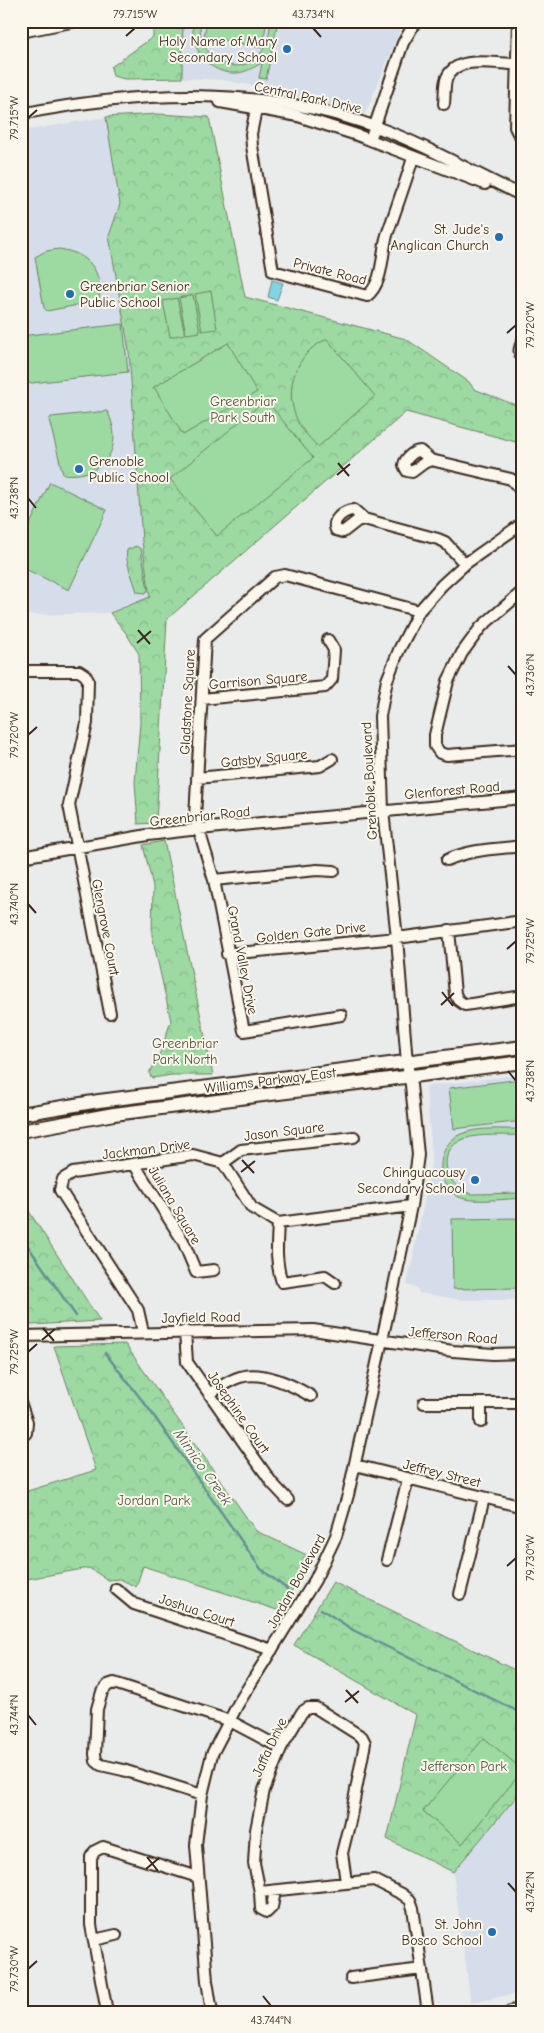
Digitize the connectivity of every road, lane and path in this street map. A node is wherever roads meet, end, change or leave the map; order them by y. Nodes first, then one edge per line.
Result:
1 (76, 21) edge
2 (416, 21) edge
3 (518, 21) edge
4 (21, 32) edge
5 (515, 64) junction
6 (192, 97) junction
7 (444, 104) dead end
8 (256, 109) junction
9 (519, 113) edge
10 (21, 114) edge
11 (375, 126) junction
12 (523, 136) edge
13 (370, 140) junction
14 (414, 158) junction
15 (523, 196) edge
16 (523, 340) edge
17 (523, 358) edge
18 (431, 460) dead end
19 (523, 493) edge
20 (364, 519) dead end
21 (523, 523) edge
22 (465, 564) junction
23 (523, 591) edge
24 (419, 611) junction
25 (328, 640) dead end
26 (21, 671) edge
27 (202, 699) junction
28 (523, 750) edge
29 (332, 759) dead end
30 (197, 778) junction
31 (523, 798) edge
32 (383, 810) junction
33 (199, 829) junction
34 (523, 846) edge
35 (76, 847) junction
36 (21, 857) edge
37 (447, 860) dead end
38 (334, 871) dead end
39 (214, 880) junction
40 (523, 921) edge
41 (449, 930) junction
42 (397, 938) junction
43 (227, 954) junction
44 (523, 996) edge
45 (110, 1014) dead end
46 (341, 1015) dead end
47 (523, 1047) edge
48 (523, 1062) edge
49 (407, 1063) junction
50 (409, 1077) junction
51 (21, 1114) edge
52 (22, 1128) edge
53 (354, 1137) dead end
54 (222, 1163) junction
55 (134, 1164) junction
56 (411, 1206) junction
57 (278, 1223) junction
58 (214, 1270) dead end
59 (335, 1283) dead end
60 (185, 1331) junction
61 (143, 1332) junction
62 (21, 1336) edge
63 (381, 1341) junction
64 (523, 1353) edge
65 (209, 1394) junction
66 (311, 1396) dead end
67 (424, 1403) dead end
68 (523, 1403) edge
69 (481, 1404) junction
70 (21, 1405) edge
71 (481, 1422) dead end
72 (21, 1437) edge
73 (355, 1465) junction
74 (408, 1479) junction
75 (484, 1498) junction
76 (288, 1500) dead end
77 (523, 1507) edge
78 (387, 1560) dead end
79 (116, 1589) dead end
80 (460, 1594) dead end
81 (272, 1650) junction
82 (230, 1721) junction
83 (281, 1748) junction
84 (202, 1795) junction
85 (198, 1877) junction
86 (346, 1882) junction
87 (275, 1890) junction
88 (260, 1892) junction
89 (116, 1935) dead end
90 (94, 1940) junction
91 (422, 1969) junction
92 (351, 1978) dead end
93 (523, 2010) edge
94 (107, 2012) edge
95 (212, 2012) edge
96 (428, 2012) edge
97 (511, 2012) edge

1 - 4 street
2 - 11 street
3 - 5 street
5 - 7 street
5 - 9 street
6 - 8 street, Central Park Drive
6 - 10 street, Central Park Drive
6 - 11 street, Central Park Drive
8 - 13 street, Central Park Drive
8 - 14 street, Private Road
9 - 12 street
11 - 13 street
11 - 15 street, Central Park Drive
13 - 14 street, Central Park Drive
14 - 15 street, Central Park Drive
16 - 17 street
18 - 19 street
20 - 22 street
21 - 22 street, Grenoble Boulevard
22 - 24 street, Grenoble Boulevard
23 - 28 street
24 - 27 street, Gladstone Square
24 - 32 street, Grenoble Boulevard
25 - 27 street, Garrison Square
26 - 35 street, Glengrove Court
27 - 30 street, Gladstone Square
29 - 30 street, Gatsby Square
30 - 33 street, Gladstone Square
31 - 32 street, Glenforest Road
32 - 33 street, Greenbriar Road
32 - 42 street, Grenoble Boulevard
33 - 35 street, Greenbriar Road
33 - 39 street, Grand Valley Drive
34 - 37 street
35 - 36 street, Greenbriar Road
35 - 45 street, Glengrove Court
38 - 39 street
39 - 43 street, Grand Valley Drive
40 - 41 street, Golden Gate Drive
41 - 42 street, Golden Gate Drive
41 - 44 street
42 - 43 street, Golden Gate Drive
42 - 49 street, Grenoble Boulevard
43 - 46 street, Grand Valley Drive
47 - 49 main road, Williams Parkway East
48 - 50 main road, Williams Parkway East
49 - 50 street, Jordan Boulevard
49 - 51 main road, Williams Parkway East
50 - 52 main road, Williams Parkway East
50 - 56 street, Jordan Boulevard
53 - 54 street, Jason Square
54 - 55 street, Jackman Drive
54 - 57 street
55 - 58 street, Juliana Square
55 - 61 street, Jackman Drive
56 - 57 street
56 - 63 street, Jordan Boulevard
57 - 59 street
60 - 61 street, Jayfield Road
60 - 63 street, Jayfield Road
60 - 65 street, Josephine Court
61 - 62 street, Jayfield Road
63 - 64 street, Jefferson Road
63 - 73 street, Jordan Boulevard
65 - 66 street
65 - 76 street, Josephine Court
67 - 69 street
68 - 69 street
69 - 71 street
70 - 72 street
73 - 74 street, Jeffrey Street
73 - 81 street, Jordan Boulevard
74 - 75 street, Jeffrey Street
74 - 78 street
75 - 77 street, Jeffrey Street
75 - 80 street
79 - 81 street, Joshua Court
81 - 82 street, Jordan Boulevard
82 - 83 street
82 - 84 street, Jordan Boulevard
82 - 84 street
83 - 86 street, Jaffa Drive
83 - 88 street, Jaffa Drive
84 - 85 street, Jordan Boulevard
85 - 90 street
85 - 95 street, Jordan Boulevard
86 - 87 street
86 - 91 street
87 - 88 street
87 - 88 street, Jaffa Drive
89 - 90 street
90 - 94 street
91 - 92 street
91 - 96 street
93 - 97 main road

